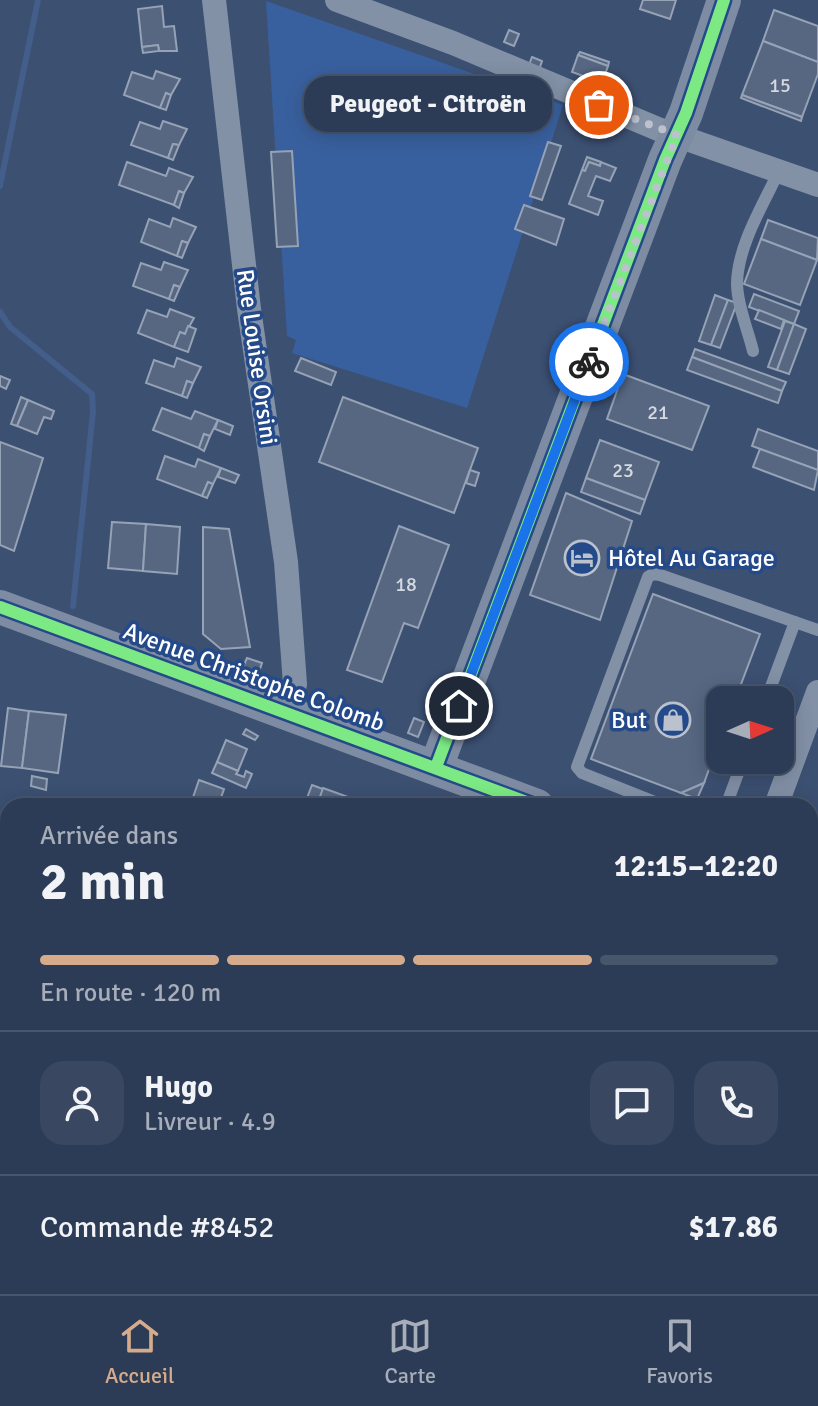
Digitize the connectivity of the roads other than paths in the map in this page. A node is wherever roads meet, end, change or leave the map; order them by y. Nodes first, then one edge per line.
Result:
1 (214, 0) edge
2 (337, 0) edge
3 (724, 0) edge
4 (677, 135) junction
5 (779, 171) junction
6 (818, 185) edge
7 (753, 351) dead end
8 (0, 607) edge
9 (795, 622) junction
10 (818, 630) edge
11 (771, 686) edge
12 (818, 692) edge
13 (289, 714) junction
14 (436, 767) junction
15 (738, 774) edge
16 (516, 798) edge
17 (645, 798) edge
18 (729, 798) edge
19 (779, 798) edge

1 - 13 street, Rue Louise Orsini
2 - 4 street
3 - 4 street
4 - 5 street
4 - 14 street
5 - 6 street
5 - 7 lane
8 - 13 street, Avenue Christophe Colomb
9 - 10 lane
9 - 11 lane
9 - 17 lane
12 - 19 street
13 - 14 street, Avenue Christophe Colomb
14 - 16 street, Avenue Christophe Colomb
15 - 18 lane

